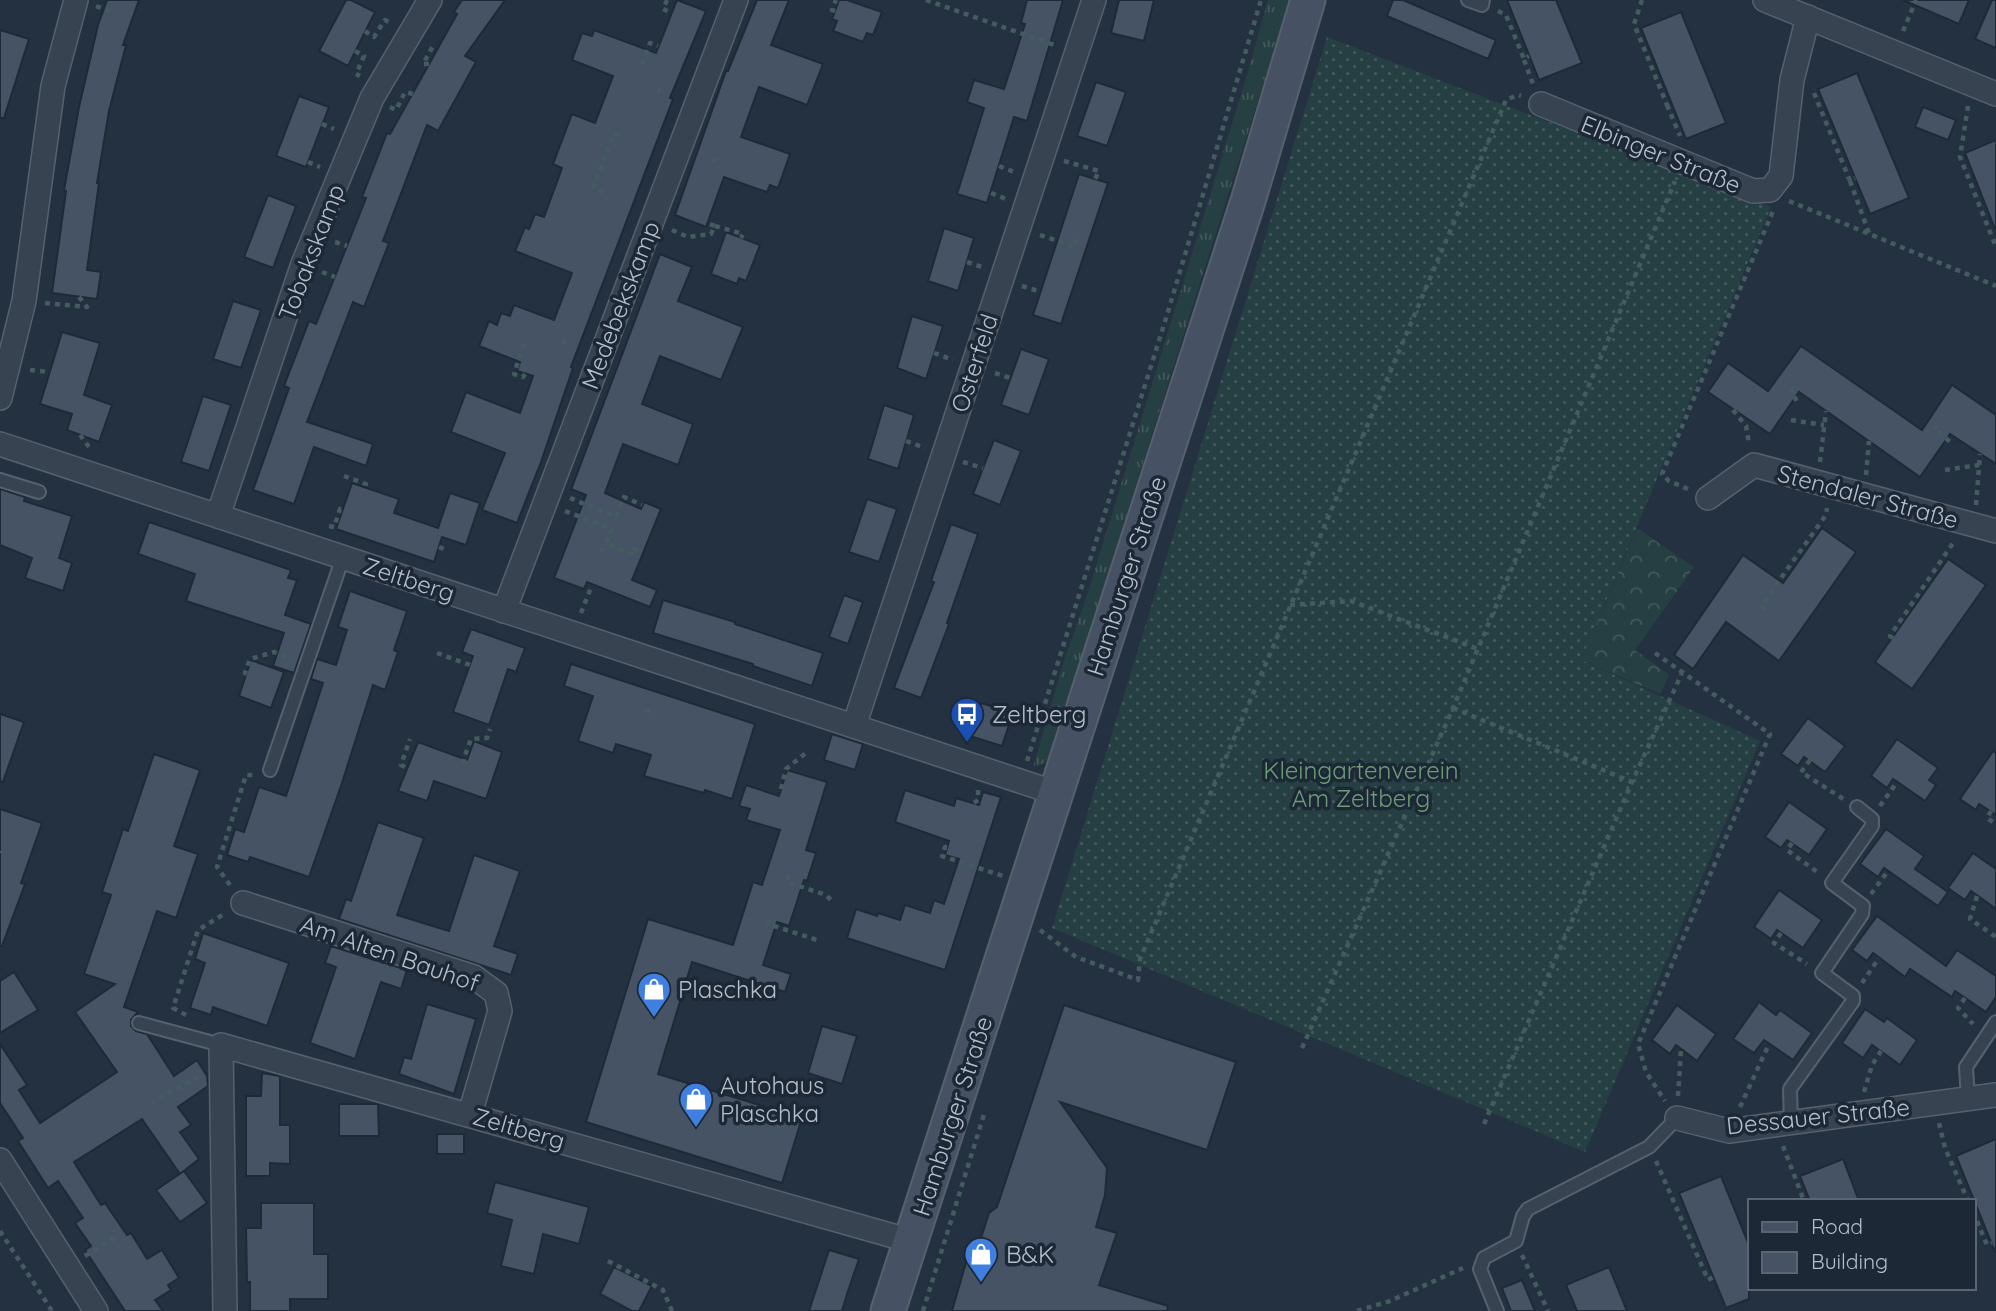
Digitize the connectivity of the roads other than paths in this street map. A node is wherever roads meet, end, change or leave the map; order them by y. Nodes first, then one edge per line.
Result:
1 (76, 0) edge
2 (430, 0) edge
3 (736, 0) edge
4 (1094, 0) edge
5 (1308, 0) edge
6 (1468, 0) edge
7 (1765, 0) edge
8 (1483, 2) edge
9 (1808, 17) junction
10 (1996, 94) edge
11 (1541, 104) road end
12 (0, 398) edge
13 (0, 444) edge
14 (0, 480) edge
15 (39, 492) dead end
16 (1708, 498) road end
17 (218, 516) junction
18 (1976, 526) edge
19 (343, 557) junction
20 (504, 611) junction
21 (855, 726) junction
22 (270, 770) road end
23 (1056, 793) junction
24 (1857, 807) road end
25 (243, 903) road end
26 (1996, 1022) edge
27 (139, 1023) dead end
28 (216, 1048) junction
29 (1996, 1095) edge
30 (1968, 1099) junction
31 (470, 1114) junction
32 (1676, 1118) joint
33 (1783, 1124) junction
34 (0, 1160) edge
35 (911, 1241) junction
36 (96, 1311) edge
37 (225, 1311) edge
38 (888, 1311) edge
39 (1497, 1311) edge

1 - 12 street
2 - 17 street, Tobakskamp
3 - 20 street, Medebekskamp
4 - 21 street, Osterfeld
5 - 23 main road, Hamburger Straße
6 - 8 lane
7 - 9 street
9 - 10 street
9 - 11 street, Elbinger Straße
13 - 17 street, Zeltberg
14 - 15 lane
16 - 18 street, Stendaler Straße
17 - 19 street, Zeltberg
19 - 20 street, Zeltberg
19 - 22 lane
20 - 21 street, Zeltberg
21 - 23 street, Zeltberg
23 - 35 main road, Hamburger Straße
24 - 33 lane
25 - 31 street, Am Alten Bauhof
26 - 30 lane
27 - 28 lane
28 - 31 street, Zeltberg
28 - 37 street
29 - 30 street, Dessauer Straße
30 - 33 street, Dessauer Straße
31 - 35 street, Zeltberg
32 - 33 street, Dessauer Straße
32 - 39 lane
34 - 36 street
35 - 38 main road, Hamburger Straße

